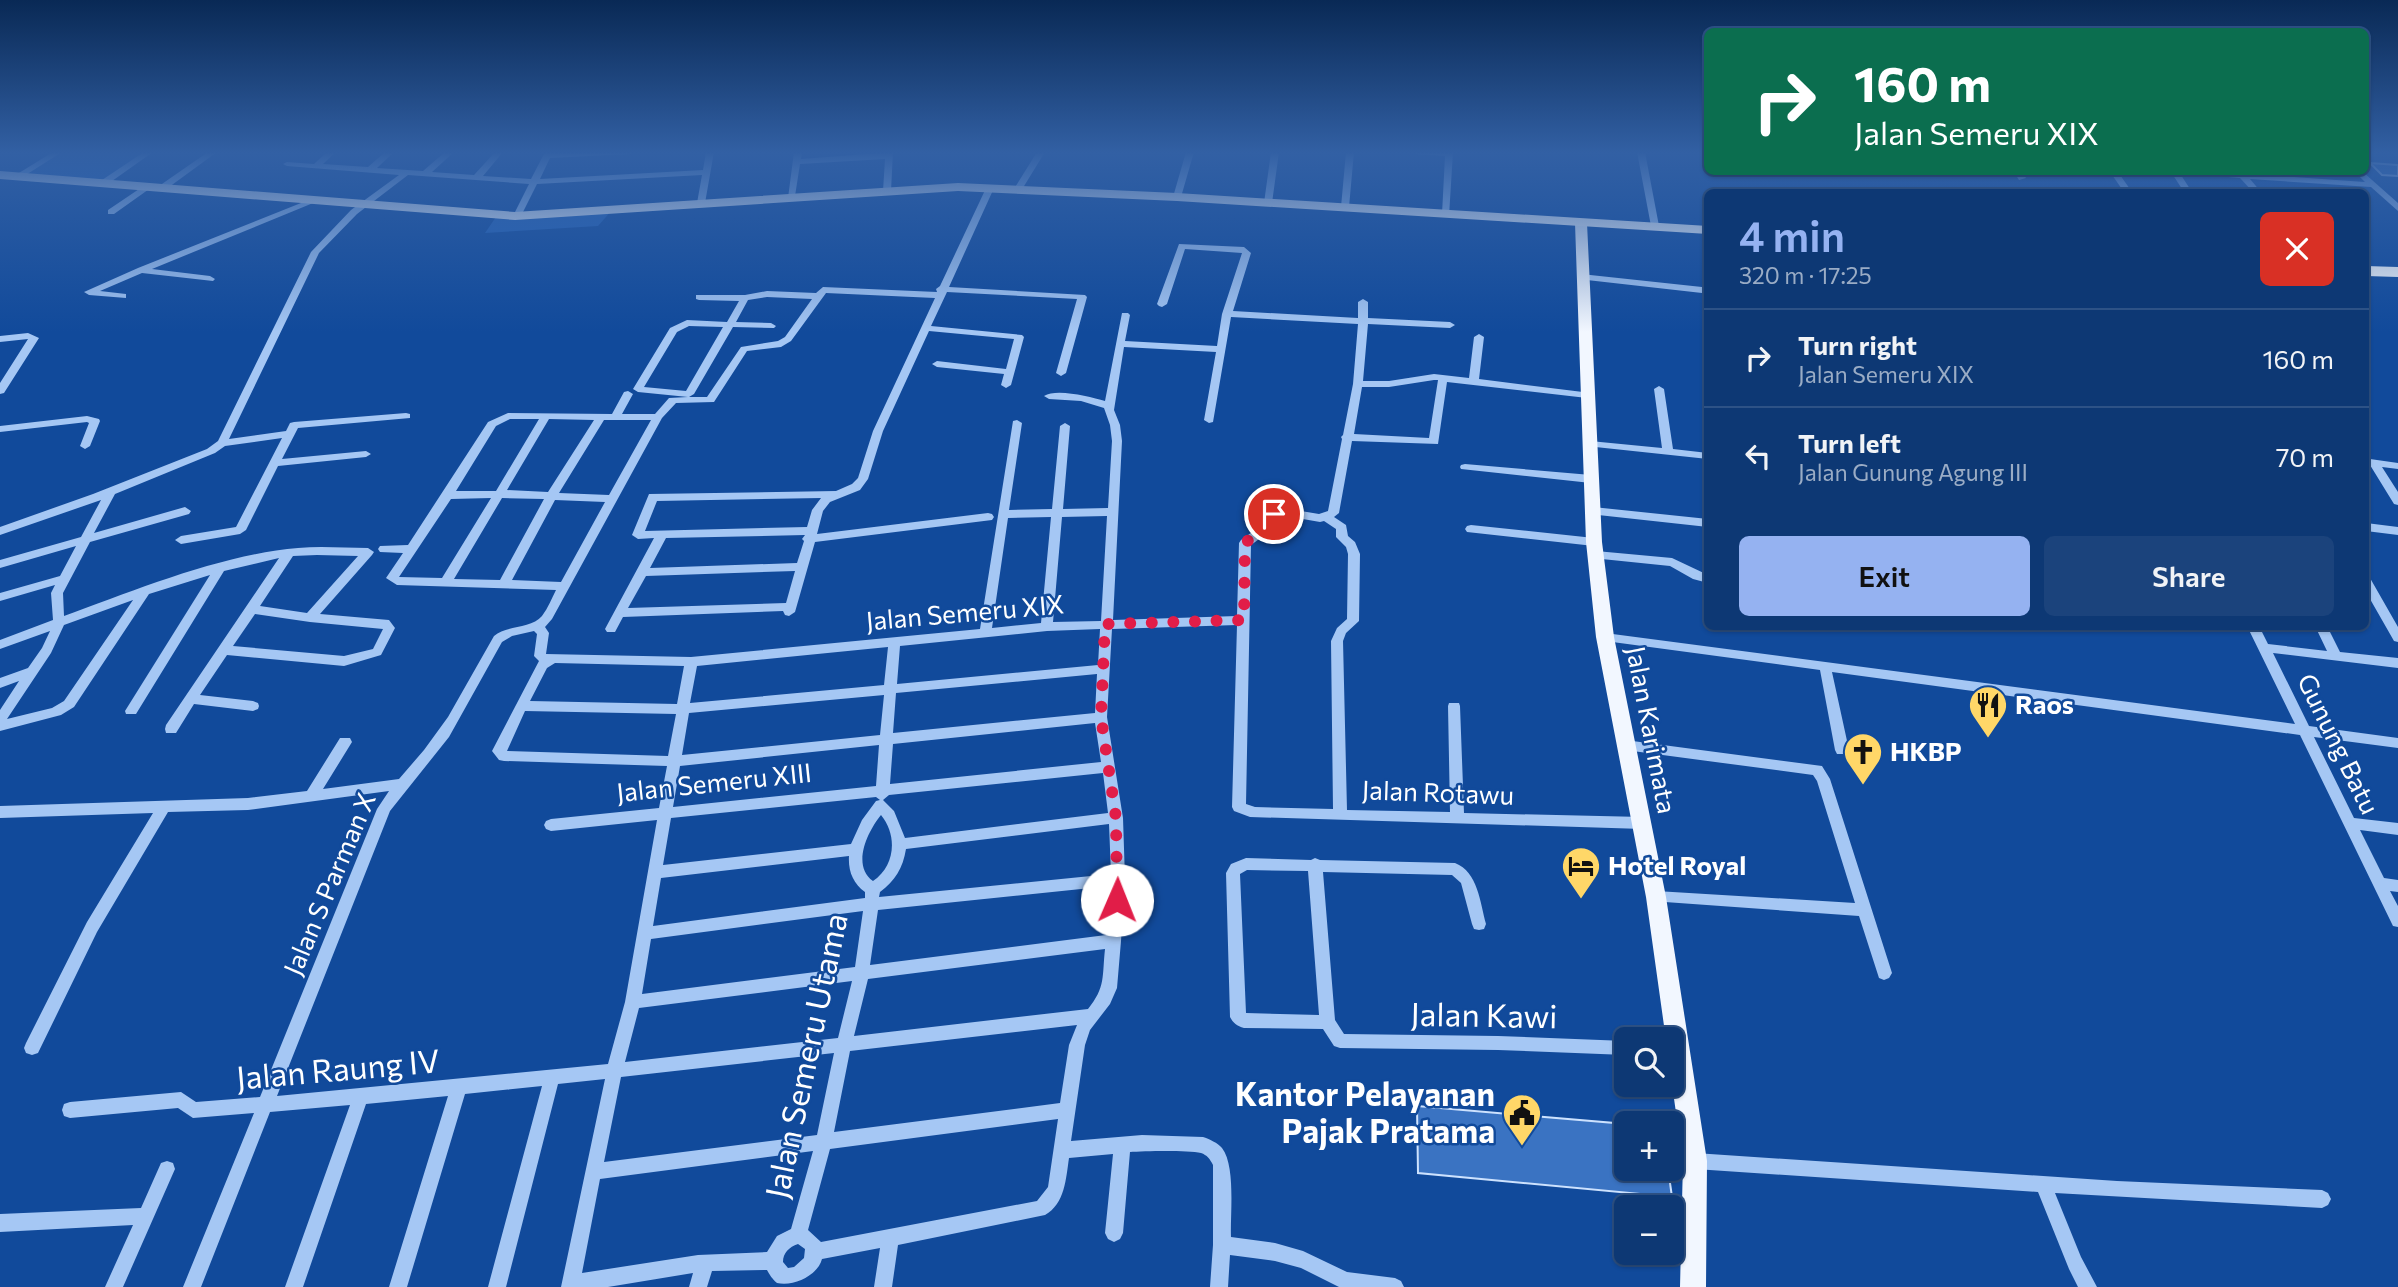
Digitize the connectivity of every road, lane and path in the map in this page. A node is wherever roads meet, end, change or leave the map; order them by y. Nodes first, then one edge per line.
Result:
1 (286, 212) edge
2 (358, 212) edge
3 (463, 212) edge
4 (519, 212) edge
5 (573, 212) edge
6 (978, 212) edge
7 (1418, 212) edge
8 (1652, 212) edge
9 (1446, 214) joint
10 (517, 216) junction
11 (1581, 223) junction
12 (1655, 226) junction
13 (1704, 230) edge
14 (141, 270) junction
15 (2369, 271) edge
16 (2398, 272) edge
17 (1581, 277) junction
18 (209, 279) dead end
19 (1702, 290) dead end
20 (940, 292) junction
21 (123, 296) dead end
22 (818, 296) junction
23 (699, 297) dead end
24 (745, 299) junction
25 (1363, 302) dead end
26 (1163, 304) dead end
27 (1227, 314) junction
28 (1125, 315) dead end
29 (1363, 321) junction
30 (730, 325) junction
31 (1450, 325) dead end
32 (771, 326) dead end
33 (924, 328) junction
34 (1479, 337) dead end
35 (0, 339) edge
36 (1121, 344) junction
37 (1220, 349) junction
38 (937, 364) dead end
39 (1010, 372) junction
40 (1061, 373) dead end
41 (1443, 379) junction
42 (1474, 382) junction
43 (1358, 384) junction
44 (1006, 385) dead end
45 (1659, 389) dead end
46 (0, 391) edge
47 (628, 394) dead end
48 (1587, 395) junction
49 (1049, 396) dead end
50 (1110, 408) junction
51 (406, 416) dead end
52 (546, 416) junction
53 (601, 417) junction
54 (615, 417) junction
55 (658, 417) junction
56 (1209, 420) dead end
57 (1017, 423) dead end
58 (1065, 426) dead end
59 (0, 429) edge
60 (290, 434) junction
61 (1346, 437) junction
62 (222, 443) junction
63 (1590, 444) junction
64 (85, 446) dead end
65 (1668, 451) junction
66 (366, 454) dead end
67 (1704, 456) edge
68 (2369, 462) edge
69 (275, 463) junction
70 (2398, 466) edge
71 (1465, 467) dead end
72 (1591, 479) junction
73 (111, 491) junction
74 (500, 494) junction
75 (841, 494) junction
76 (448, 495) junction
77 (551, 496) junction
78 (613, 499) junction
79 (2398, 501) edge
80 (185, 511) dead end
81 (1593, 511) junction
82 (1113, 512) junction
83 (1056, 513) junction
84 (1003, 514) junction
85 (988, 517) dead end
86 (1327, 517) junction
87 (1704, 523) edge
88 (2369, 527) edge
89 (1471, 529) dead end
90 (0, 531) edge
91 (2398, 531) edge
92 (662, 535) junction
93 (810, 535) junction
94 (87, 538) junction
95 (181, 540) dead end
96 (384, 549) dead end
97 (409, 549) junction
98 (1595, 549) junction
99 (289, 553) junction
100 (0, 564) edge
101 (801, 567) junction
102 (219, 570) junction
103 (642, 572) junction
104 (1704, 578) edge
105 (63, 579) junction
106 (446, 582) junction
107 (504, 584) junction
108 (564, 586) junction
109 (2369, 586) edge
110 (145, 593) junction
111 (0, 597) edge
112 (252, 610) junction
113 (790, 610) joint
114 (620, 613) junction
115 (310, 618) junction
116 (1244, 620) junction
117 (59, 624) junction
118 (1105, 624) junction
119 (538, 626) junction
120 (1047, 627) junction
121 (611, 629) dead end
122 (2255, 630) edge
123 (2322, 630) edge
124 (985, 634) junction
125 (1605, 637) junction
126 (2398, 638) edge
127 (894, 643) junction
128 (0, 645) edge
129 (2264, 648) junction
130 (227, 650) junction
131 (2336, 656) junction
132 (548, 659) junction
133 (691, 662) junction
134 (2398, 663) edge
135 (1825, 666) junction
136 (1103, 669) junction
137 (34, 671) junction
138 (0, 683) edge
139 (891, 688) junction
140 (192, 699) junction
141 (253, 706) dead end
142 (522, 706) junction
143 (1454, 706) dead end
144 (683, 709) junction
145 (131, 710) dead end
146 (1101, 717) junction
147 (0, 720) edge
148 (0, 726) edge
149 (171, 729) dead end
150 (2304, 732) junction
151 (887, 738) junction
152 (345, 742) dead end
153 (2398, 743) edge
154 (1625, 745) junction
155 (1842, 750) dead end
156 (674, 761) junction
157 (1108, 767) junction
158 (402, 784) junction
159 (882, 789) junction
160 (311, 796) junction
161 (881, 805) junction
162 (163, 808) junction
163 (0, 812) edge
164 (667, 813) junction
165 (1340, 815) junction
166 (1116, 818) junction
167 (1457, 818) junction
168 (2350, 822) junction
169 (1643, 823) junction
170 (551, 825) dead end
171 (2398, 829) edge
172 (900, 844) junction
173 (857, 849) junction
174 (1314, 864) junction
175 (657, 872) junction
176 (1118, 879) junction
177 (2381, 883) junction
178 (2398, 886) edge
179 (872, 897) junction
180 (1656, 897) junction
181 (1864, 910) junction
182 (2398, 921) edge
183 (1479, 924) dead end
184 (646, 933) junction
185 (1114, 941) junction
186 (862, 972) junction
187 (1884, 972) dead end
188 (633, 1002) junction
189 (1091, 1016) junction
190 (1327, 1022) junction
191 (1672, 1027) edge
192 (844, 1044) junction
193 (32, 1048) dead end
194 (1614, 1048) edge
195 (614, 1072) junction
196 (552, 1078) junction
197 (459, 1087) junction
198 (361, 1096) junction
199 (1683, 1097) edge
200 (265, 1105) junction
201 (71, 1110) dead end
202 (1067, 1110) junction
203 (824, 1142) junction
204 (1122, 1145) junction
205 (1063, 1150) junction
206 (1695, 1161) junction
207 (167, 1169) dead end
208 (593, 1172) junction
209 (2043, 1184) junction
210 (2322, 1199) dead end
211 (146, 1216) junction
212 (0, 1223) edge
213 (1114, 1233) dead end
214 (798, 1236) junction
215 (890, 1238) junction
216 (1222, 1245) junction
217 (815, 1252) junction
218 (773, 1261) junction
219 (705, 1264) junction
220 (788, 1282) edge
221 (571, 1285) edge
222 (1698, 1286) edge
223 (114, 1287) edge
224 (192, 1287) edge
225 (295, 1287) edge
226 (398, 1287) edge
227 (497, 1287) edge
228 (698, 1287) edge
229 (883, 1287) edge
230 (1219, 1287) edge
231 (1395, 1287) edge
232 (2088, 1287) edge

1 - 14 street
2 - 62 street
3 - 10 highway
4 - 10 street
5 - 10 highway
6 - 20 street
7 - 9 highway
8 - 12 street
9 - 11 highway
11 - 12 highway
11 - 17 main road, Jalan Karimata
12 - 13 highway
14 - 18 street
14 - 21 street
15 - 16 highway
17 - 19 street
17 - 48 main road, Jalan Karimata
20 - 22 street
20 - 33 street
20 - 40 street
22 - 24 street
22 - 55 street
23 - 24 street
24 - 30 street
25 - 29 street
26 - 27 street
27 - 29 street
27 - 37 street
28 - 36 street
29 - 31 street
29 - 43 street
30 - 30 street
30 - 32 street
33 - 39 street
33 - 75 street
34 - 42 street
35 - 46 street
36 - 37 street
36 - 50 street
37 - 56 street
38 - 39 street
39 - 44 street
41 - 42 street
41 - 43 street
41 - 61 street
42 - 48 street
43 - 61 street
45 - 65 street
47 - 54 street
48 - 63 main road, Jalan Karimata
49 - 50 street
50 - 82 street
51 - 60 street
52 - 53 street
52 - 74 street
52 - 76 street
53 - 54 street
53 - 77 street
54 - 55 street
55 - 78 street
57 - 84 street
58 - 83 street
59 - 64 street
60 - 62 street
60 - 69 street
61 - 86 street
62 - 73 street
63 - 65 street
63 - 72 main road, Jalan Karimata
65 - 67 street
66 - 69 street
68 - 70 street
68 - 79 street
69 - 95 street
71 - 72 street
72 - 81 main road, Jalan Karimata
73 - 90 street
73 - 94 street
74 - 76 street
74 - 77 street
74 - 106 street
75 - 92 street
75 - 93 street
76 - 97 street
77 - 78 street
77 - 107 street
78 - 108 street
80 - 94 street
81 - 87 street
81 - 98 main road, Jalan Karimata
82 - 83 street
82 - 118 street
83 - 84 street
83 - 120 street
84 - 124 street
85 - 93 street
86 - 116 street
86 - 165 street
88 - 91 street
89 - 98 street
92 - 93 street
92 - 103 street
93 - 101 street
94 - 100 street
94 - 105 street
96 - 97 street
97 - 106 street
98 - 104 street
98 - 125 main road, Jalan Karimata
99 - 102 street
99 - 112 street
99 - 115 street
101 - 103 street
101 - 113 street
102 - 110 street
102 - 145 street
103 - 114 street
105 - 111 street
105 - 117 street
106 - 107 street
107 - 108 street
108 - 119 street
109 - 126 street
110 - 117 street
110 - 148 street
112 - 115 street
112 - 130 street
113 - 114 street
114 - 121 street
115 - 130 street
116 - 118 street, Jalan Semeru XIX
116 - 165 street, Jalan Rotawu
117 - 128 street
117 - 137 street
118 - 120 street, Jalan Semeru XIX
118 - 136 street
119 - 132 street
119 - 158 street, Jalan S Parman X
120 - 124 street, Jalan Semeru XIX
122 - 129 street, Gunung Batu
123 - 131 street
124 - 127 street, Jalan Semeru XIX
125 - 135 street
125 - 154 main road, Jalan Karimata
127 - 133 street, Jalan Semeru XIX
127 - 139 street
129 - 131 street, Gunung Batu
129 - 150 street, Gunung Batu
130 - 140 street
131 - 134 street, Gunung Batu
132 - 133 street, Jalan Semeru XIX
132 - 142 street
133 - 144 street
135 - 150 street
135 - 155 street
136 - 139 street
136 - 146 street
137 - 138 street
137 - 147 street
139 - 144 street
139 - 151 street
140 - 141 street
140 - 149 street
142 - 144 street
142 - 156 street
143 - 167 street
144 - 156 street
146 - 151 street
146 - 157 street
150 - 153 street
150 - 168 street, Gunung Batu
151 - 156 street
151 - 159 street
152 - 160 street
154 - 169 main road, Jalan Karimata
154 - 181 street
156 - 164 street
157 - 159 street, Jalan Semeru XIII
157 - 166 street
158 - 160 street
158 - 200 street, Jalan S Parman X
159 - 161 street
159 - 164 street, Jalan Semeru XIII
160 - 162 street
161 - 172 street
161 - 173 street
162 - 163 street
162 - 193 street
164 - 170 street, Jalan Semeru XIII
164 - 175 street
165 - 167 street, Jalan Rotawu
166 - 172 street
166 - 176 street
167 - 169 street, Jalan Rotawu
168 - 171 street
168 - 177 street, Gunung Batu
169 - 180 main road, Jalan Karimata
172 - 179 street
173 - 175 street
173 - 179 street
174 - 183 street
174 - 190 street
174 - 190 street
175 - 184 street
176 - 179 street
176 - 185 street
177 - 178 street
177 - 182 street, Gunung Batu
179 - 184 street
179 - 186 street, Jalan Semeru Utama
180 - 181 street
180 - 191 main road, Jalan Karimata
181 - 187 street
184 - 188 street
185 - 186 street
185 - 189 street
186 - 188 street
186 - 192 street, Jalan Semeru Utama
188 - 195 street
189 - 192 street
189 - 202 street
190 - 194 street, Jalan Kawi
192 - 195 street
192 - 203 street, Jalan Semeru Utama
195 - 196 street, Jalan Raung IV
195 - 208 street
196 - 197 street, Jalan Raung IV
196 - 227 street
197 - 198 street, Jalan Raung IV
197 - 226 street
198 - 200 street, Jalan Raung IV
198 - 225 street
199 - 206 main road, Jalan Karimata
200 - 201 street, Jalan Raung IV
200 - 224 street, Jalan S Parman X
202 - 203 street
202 - 205 street
203 - 208 street
203 - 214 street, Jalan Semeru Utama
204 - 205 street
204 - 213 street
204 - 216 street
205 - 215 street
206 - 209 street
206 - 222 main road, Jalan Karimata
207 - 211 street
208 - 221 street
209 - 210 street
209 - 232 street
211 - 212 street
211 - 223 street
214 - 217 street
214 - 218 street
215 - 217 street
215 - 229 street
216 - 230 street
216 - 231 street
217 - 220 street
218 - 219 street
218 - 220 street
219 - 221 street
219 - 228 street

